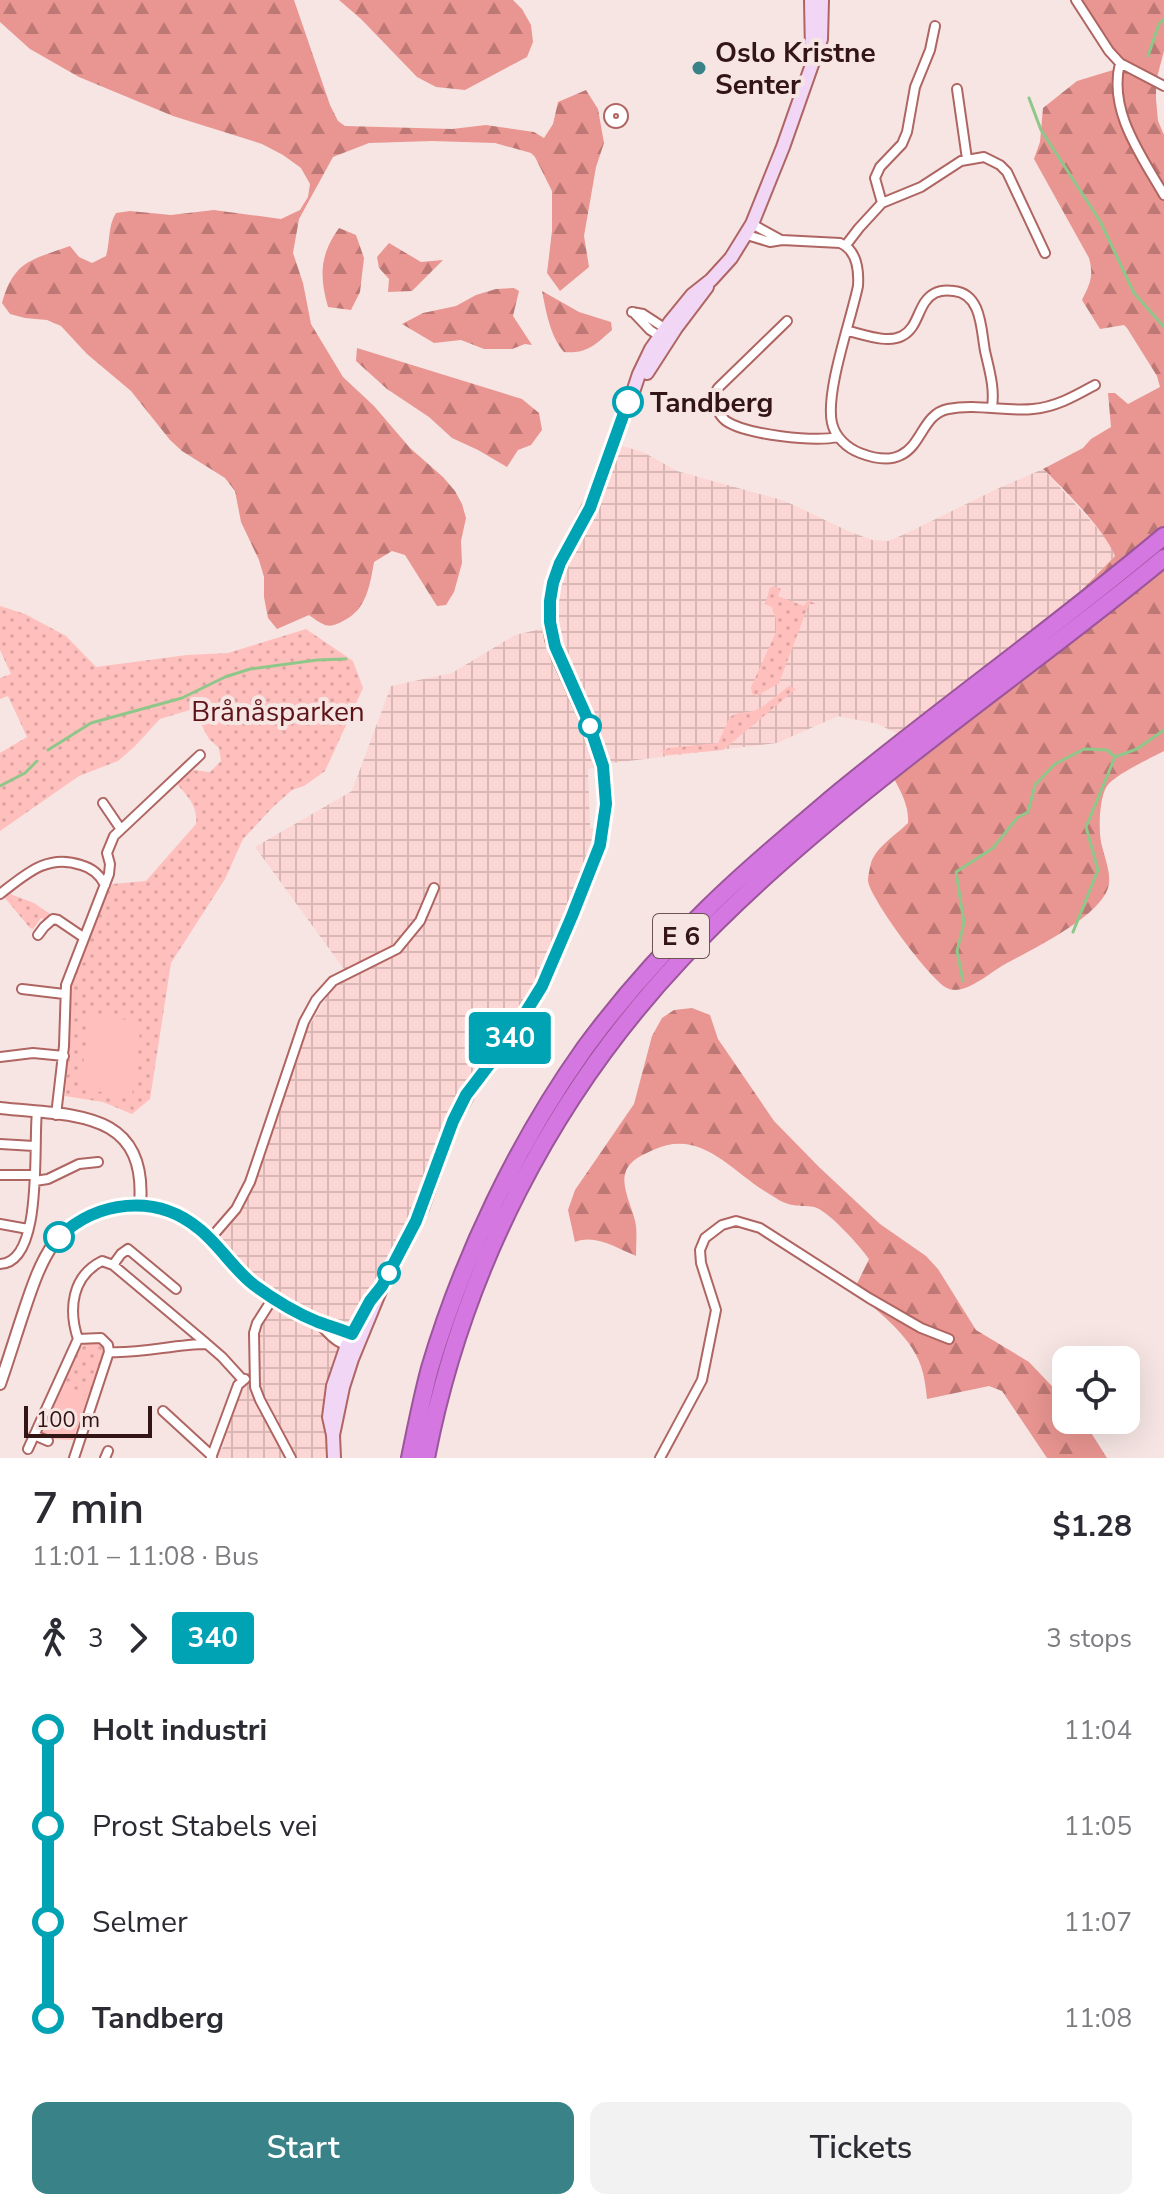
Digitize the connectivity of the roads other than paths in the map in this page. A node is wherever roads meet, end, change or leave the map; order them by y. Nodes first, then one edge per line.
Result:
1 (811, 0) edge
2 (822, 0) edge
3 (1076, 0) edge
4 (935, 26) dead end
5 (812, 63) junction
6 (1120, 63) junction
7 (1164, 86) edge
8 (957, 89) dead end
9 (967, 159) junction
10 (1164, 195) edge
11 (882, 203) junction
12 (750, 230) junction
13 (846, 245) junction
14 (1045, 253) dead end
15 (787, 321) dead end
16 (848, 331) junction
17 (1095, 385) dead end
18 (992, 407) junction
19 (838, 437) junction
20 (1164, 536) edge
21 (1164, 558) edge
22 (1144, 563) junction
23 (200, 755) dead end
24 (103, 803) dead end
25 (120, 828) junction
26 (105, 886) junction
27 (434, 888) dead end
28 (0, 894) edge
29 (38, 935) dead end
30 (83, 937) junction
31 (22, 989) dead end
32 (64, 994) junction
33 (64, 1056) junction
34 (0, 1057) edge
35 (0, 1108) edge
36 (37, 1112) junction
37 (56, 1115) junction
38 (0, 1144) edge
39 (34, 1146) junction
40 (98, 1162) dead end
41 (0, 1175) edge
42 (35, 1178) junction
43 (140, 1205) junction
44 (0, 1224) edge
45 (28, 1229) junction
46 (210, 1239) junction
47 (0, 1264) edge
48 (113, 1265) junction
49 (176, 1289) dead end
50 (273, 1298) junction
51 (78, 1339) junction
52 (949, 1339) dead end
53 (352, 1341) junction
54 (207, 1344) junction
55 (109, 1352) junction
56 (255, 1375) junction
57 (243, 1380) junction
58 (0, 1384) edge
59 (163, 1411) dead end
60 (34, 1435) junction
61 (48, 1441) dead end
62 (28, 1449) dead end
63 (89, 1452) dead end
64 (75, 1453) edge
65 (212, 1457) edge
66 (291, 1458) edge
67 (334, 1458) edge
68 (410, 1458) edge
69 (426, 1458) edge
70 (660, 1458) edge

1 - 5 main road
2 - 5 main road
3 - 6 street
4 - 11 street
5 - 12 main road
6 - 7 street
6 - 10 street
8 - 9 street
9 - 11 street
9 - 14 street
11 - 13 street
12 - 13 street
12 - 53 main road
13 - 16 street
15 - 19 street
16 - 18 street
16 - 19 street
17 - 18 street
18 - 19 street
20 - 22 highway, E 6
21 - 22 highway, E 6
22 - 68 highway, E 6
22 - 69 highway, E 6
23 - 25 street
24 - 25 street
25 - 26 street
26 - 28 street
26 - 30 street
27 - 46 street
29 - 30 street
30 - 32 street
31 - 32 street
32 - 33 street
33 - 34 street
33 - 37 street
35 - 36 street
36 - 37 street
36 - 39 street
37 - 43 street
38 - 39 street
39 - 42 street
40 - 42 street
41 - 42 street
42 - 45 street
43 - 46 street
43 - 58 street
44 - 45 street
45 - 47 street
46 - 50 street
48 - 49 street
48 - 51 street
48 - 54 street
50 - 53 street
50 - 56 street
51 - 55 street
51 - 60 street
52 - 70 street
53 - 67 main road
54 - 55 street
54 - 57 street
55 - 64 street
56 - 57 street
56 - 66 street
57 - 65 street
59 - 65 street
60 - 61 street
60 - 62 street
63 - 64 street

